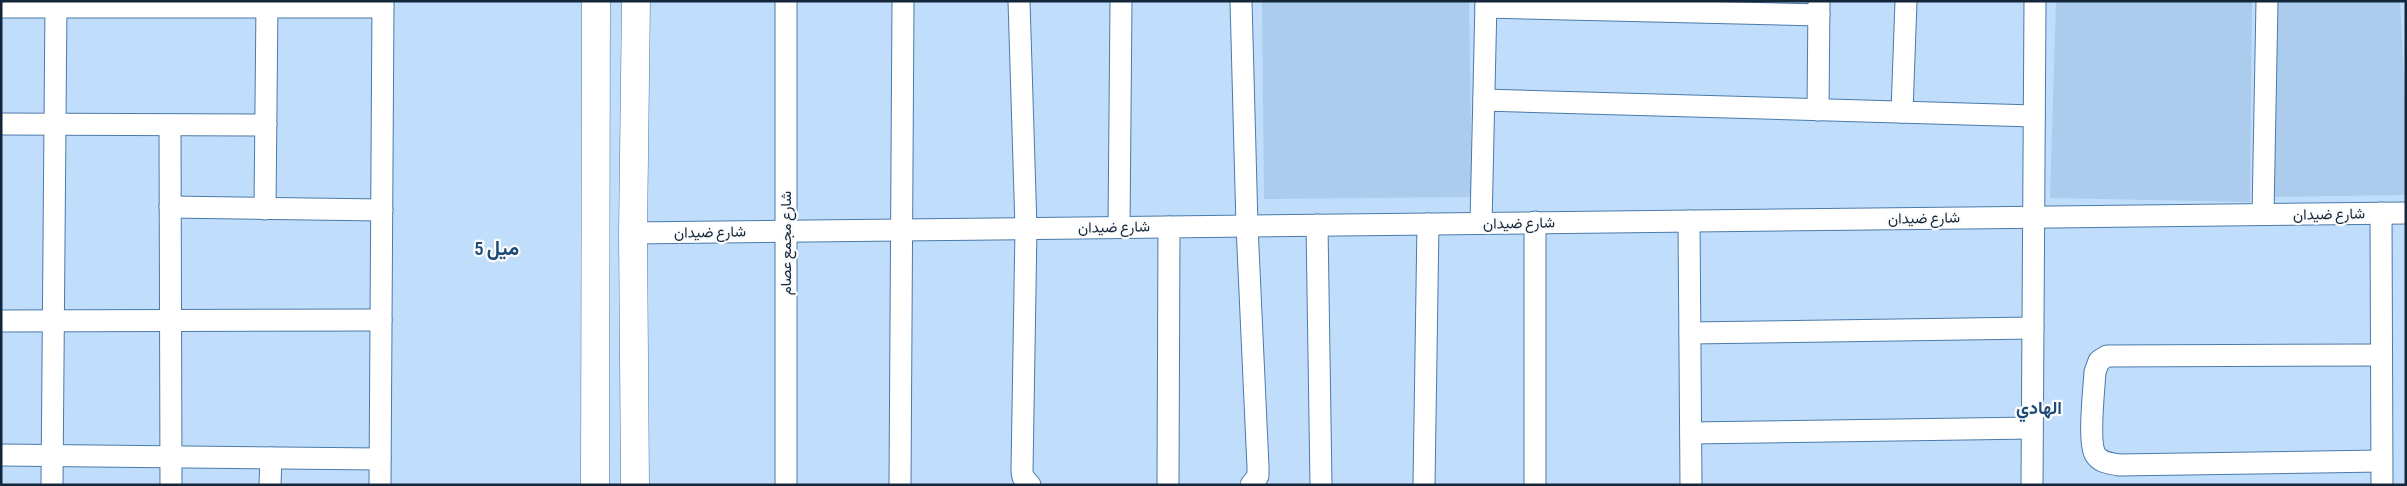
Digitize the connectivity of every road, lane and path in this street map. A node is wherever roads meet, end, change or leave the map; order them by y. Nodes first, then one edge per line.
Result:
1 (596, 1) edge
2 (636, 1) edge
3 (786, 1) edge
4 (904, 1) edge
5 (1019, 1) edge
6 (1122, 1) edge
7 (1241, 1) edge
8 (1906, 1) edge
9 (2035, 1) edge
10 (2267, 1) edge
11 (56, 4) edge
12 (267, 4) edge
13 (383, 4) edge
14 (1486, 4) edge
15 (1, 7) edge
16 (1691, 7) edge
17 (1819, 8) edge
18 (1484, 100) junction
19 (1818, 110) junction
20 (1902, 112) junction
21 (2034, 116) junction
22 (1, 124) edge
23 (55, 124) junction
24 (170, 125) junction
25 (266, 125) junction
26 (170, 207) junction
27 (266, 208) junction
28 (382, 210) junction
29 (2381, 213) junction
30 (2406, 213) edge
31 (2263, 214) junction
32 (2034, 217) junction
33 (1689, 221) junction
34 (1535, 222) junction
35 (1481, 223) junction
36 (1428, 224) junction
37 (1317, 225) junction
38 (1169, 226) junction
39 (1247, 226) junction
40 (1119, 227) junction
41 (1026, 228) junction
42 (901, 229) junction
43 (786, 231) junction
44 (633, 233) junction
45 (170, 320) junction
46 (381, 320) junction
47 (1, 321) edge
48 (54, 321) junction
49 (2033, 328) junction
50 (1690, 333) junction
51 (2381, 355) junction
52 (2032, 428) junction
53 (1691, 433) junction
54 (1, 455) edge
55 (53, 456) junction
56 (171, 457) junction
57 (271, 458) junction
58 (380, 459) junction
59 (2382, 461) junction
60 (52, 485) edge
61 (171, 485) edge
62 (270, 485) edge
63 (380, 485) edge
64 (595, 485) edge
65 (635, 485) edge
66 (786, 485) edge
67 (900, 485) edge
68 (1030, 485) edge
69 (1168, 485) edge
70 (1251, 485) edge
71 (1321, 485) edge
72 (1424, 485) edge
73 (1535, 485) edge
74 (1692, 485) edge
75 (2032, 485) edge
76 (2382, 485) edge

1 - 64 main road
2 - 44 main road
3 - 43 street, شارع مجمع عصام
4 - 42 street
5 - 41 street
6 - 40 street
7 - 39 street
8 - 20 street
9 - 21 street
10 - 31 street
11 - 12 street
11 - 15 street
11 - 23 street
12 - 13 street
12 - 25 street
13 - 28 street
14 - 16 street
14 - 18 street
16 - 17 street
17 - 19 street
18 - 19 street
18 - 35 street
19 - 20 street
20 - 21 street
21 - 32 street
22 - 23 street
23 - 24 street
23 - 48 street
24 - 25 street
24 - 26 street
25 - 27 street
26 - 27 street
26 - 45 street
27 - 28 street
28 - 46 street
29 - 30 street, شارع ضيدان
29 - 31 street, شارع ضيدان
29 - 51 street
31 - 32 street, شارع ضيدان
32 - 33 street, شارع ضيدان
32 - 49 street
33 - 34 street, شارع ضيدان
33 - 50 street
34 - 35 street, شارع ضيدان
34 - 73 street
35 - 36 street, شارع ضيدان
36 - 37 street, شارع ضيدان
36 - 72 street
37 - 39 street, شارع ضيدان
37 - 71 street
38 - 39 street, شارع ضيدان
38 - 40 street, شارع ضيدان
38 - 69 street
39 - 70 street
40 - 41 street, شارع ضيدان
41 - 42 street, شارع ضيدان
41 - 68 street
42 - 43 street, شارع ضيدان
42 - 67 street
43 - 44 street, شارع ضيدان
43 - 66 street, شارع مجمع عصام
44 - 65 main road
45 - 46 street
45 - 48 street
45 - 56 street
46 - 58 street
47 - 48 street
48 - 55 street
49 - 50 street
49 - 52 street
50 - 53 street
51 - 59 street
51 - 59 street
52 - 53 street
52 - 75 street
53 - 74 street
54 - 55 street
55 - 56 street
55 - 60 street
56 - 57 street
56 - 61 street
57 - 58 street
57 - 62 street
58 - 63 street
59 - 76 street

